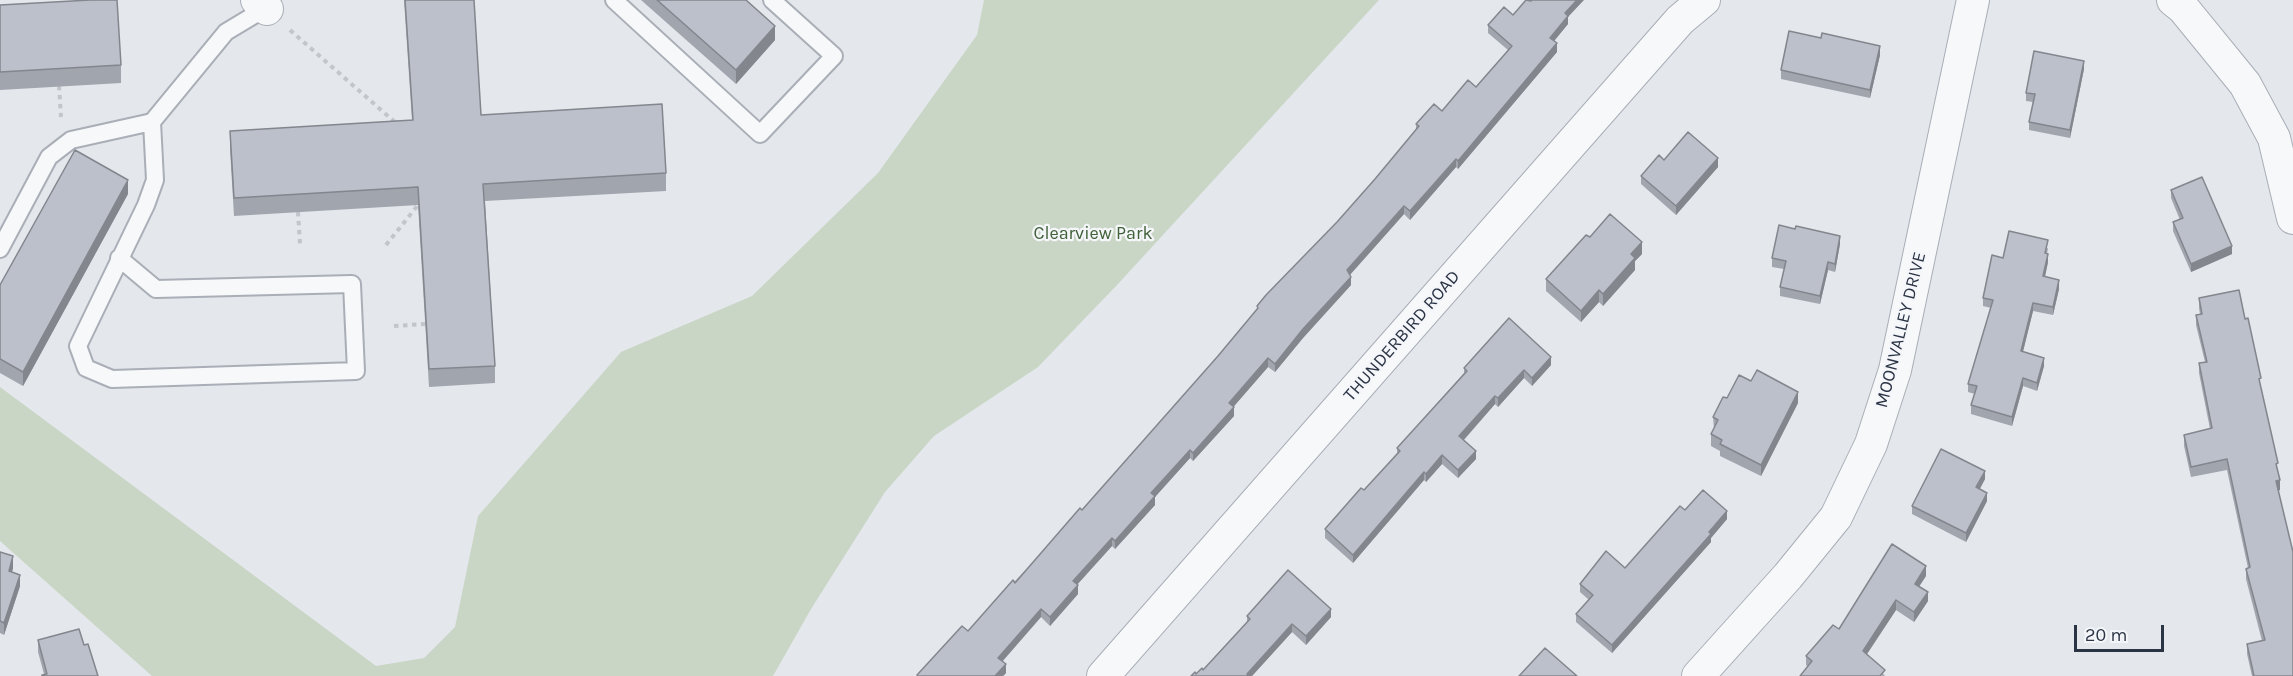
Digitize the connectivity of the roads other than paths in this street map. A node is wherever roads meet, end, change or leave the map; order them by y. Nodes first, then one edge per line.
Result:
1 (614, 0) edge
2 (772, 0) edge
3 (1704, 0) edge
4 (1973, 0) edge
5 (2173, 0) edge
6 (266, 3) edge
7 (152, 122) junction
8 (2293, 218) edge
9 (0, 249) edge
10 (120, 258) junction
11 (1103, 676) edge
12 (1698, 676) edge

1 - 2 lane
3 - 11 street, THUNDERBIRD ROAD
4 - 12 street, MOONVALLEY DRIVE
5 - 8 street
6 - 7 lane
7 - 9 lane
7 - 10 lane
10 - 10 lane

